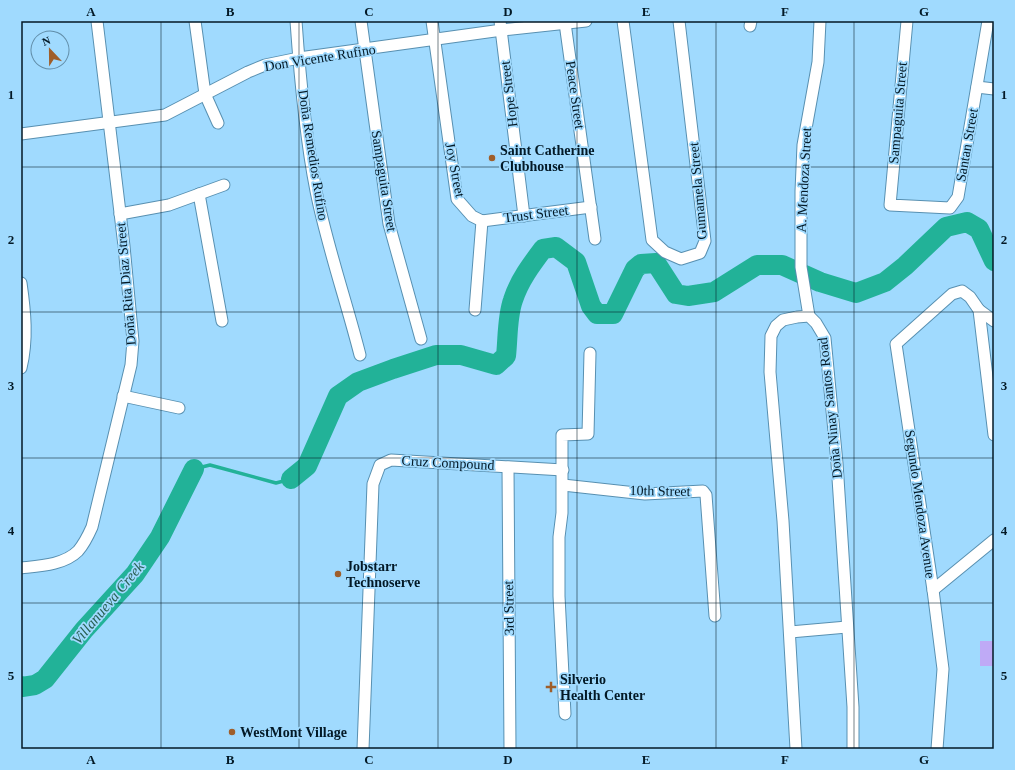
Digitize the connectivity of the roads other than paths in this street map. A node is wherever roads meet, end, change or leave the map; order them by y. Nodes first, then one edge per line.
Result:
1 (97, 21) edge
2 (195, 21) edge
3 (296, 21) edge
4 (361, 21) edge
5 (432, 21) edge
6 (586, 21) edge
7 (623, 21) edge
8 (679, 21) edge
9 (820, 21) edge
10 (907, 21) edge
11 (988, 21) edge
12 (565, 23) junction
13 (501, 26) edge
14 (435, 40) junction
15 (365, 50) junction
16 (299, 58) junction
17 (977, 87) junction
18 (994, 89) edge
19 (205, 94) junction
20 (109, 122) junction
21 (218, 123) dead end
22 (21, 134) edge
23 (224, 185) dead end
24 (199, 194) junction
25 (890, 205) joint
26 (591, 208) junction
27 (120, 214) junction
28 (524, 216) junction
29 (482, 221) junction
30 (595, 238) dead end
31 (21, 283) edge
32 (475, 310) dead end
33 (979, 310) junction
34 (809, 316) junction
35 (222, 321) dead end
36 (994, 321) edge
37 (421, 338) dead end
38 (590, 353) dead end
39 (360, 355) dead end
40 (21, 368) edge
41 (123, 396) junction
42 (180, 408) dead end
43 (994, 435) edge
44 (508, 467) junction
45 (563, 470) junction
46 (562, 485) junction
47 (994, 540) edge
48 (21, 568) edge
49 (933, 590) junction
50 (714, 616) dead end
51 (847, 627) junction
52 (790, 632) junction
53 (565, 714) dead end
54 (363, 749) edge
55 (510, 749) edge
56 (796, 749) edge
57 (853, 749) edge
58 (937, 749) edge

1 - 20 street, Doña Rita Diaz Street
2 - 19 street
3 - 16 street, Doña Remedios Rufino
4 - 15 street, Sampaguita Street
5 - 14 street, Joy Street
6 - 12 street, Don Vicente Rufino
7 - 8 street, Gumamela Street
9 - 34 street, A. Mendoza Street
10 - 25 street, Sampaguita Street
11 - 17 street, Santan Street
12 - 13 street, Don Vicente Rufino
12 - 26 street, Peace Street
13 - 14 street, Don Vicente Rufino
13 - 28 street, Hope Street
14 - 15 street, Don Vicente Rufino
14 - 29 street, Joy Street
15 - 16 street, Don Vicente Rufino
15 - 37 street, Sampaguita Street
16 - 19 street, Don Vicente Rufino
16 - 39 street, Doña Remedios Rufino
17 - 18 street
17 - 25 street, Santan Street
19 - 20 street, Don Vicente Rufino
19 - 21 street
20 - 22 street
20 - 27 street, Doña Rita Diaz Street
23 - 24 street
24 - 27 street
24 - 35 street
26 - 28 street, Trust Street
26 - 30 street, Peace Street
27 - 41 street, Doña Rita Diaz Street
28 - 29 street, Trust Street
29 - 32 street
31 - 40 street
33 - 36 street
33 - 43 street
33 - 49 street, Segundo Mendoza Avenue
34 - 51 street, Doña Ninay Santos Road
34 - 52 street
38 - 45 street
41 - 42 street
41 - 48 street, Doña Rita Diaz Street
44 - 45 street, Cruz Compound
44 - 54 street, Cruz Compound
44 - 55 street, 3rd Street
45 - 46 street
46 - 50 street, 10th Street
46 - 53 street
47 - 49 street
49 - 58 street, Segundo Mendoza Avenue
51 - 52 street
51 - 57 street, Doña Ninay Santos Road
52 - 56 street

